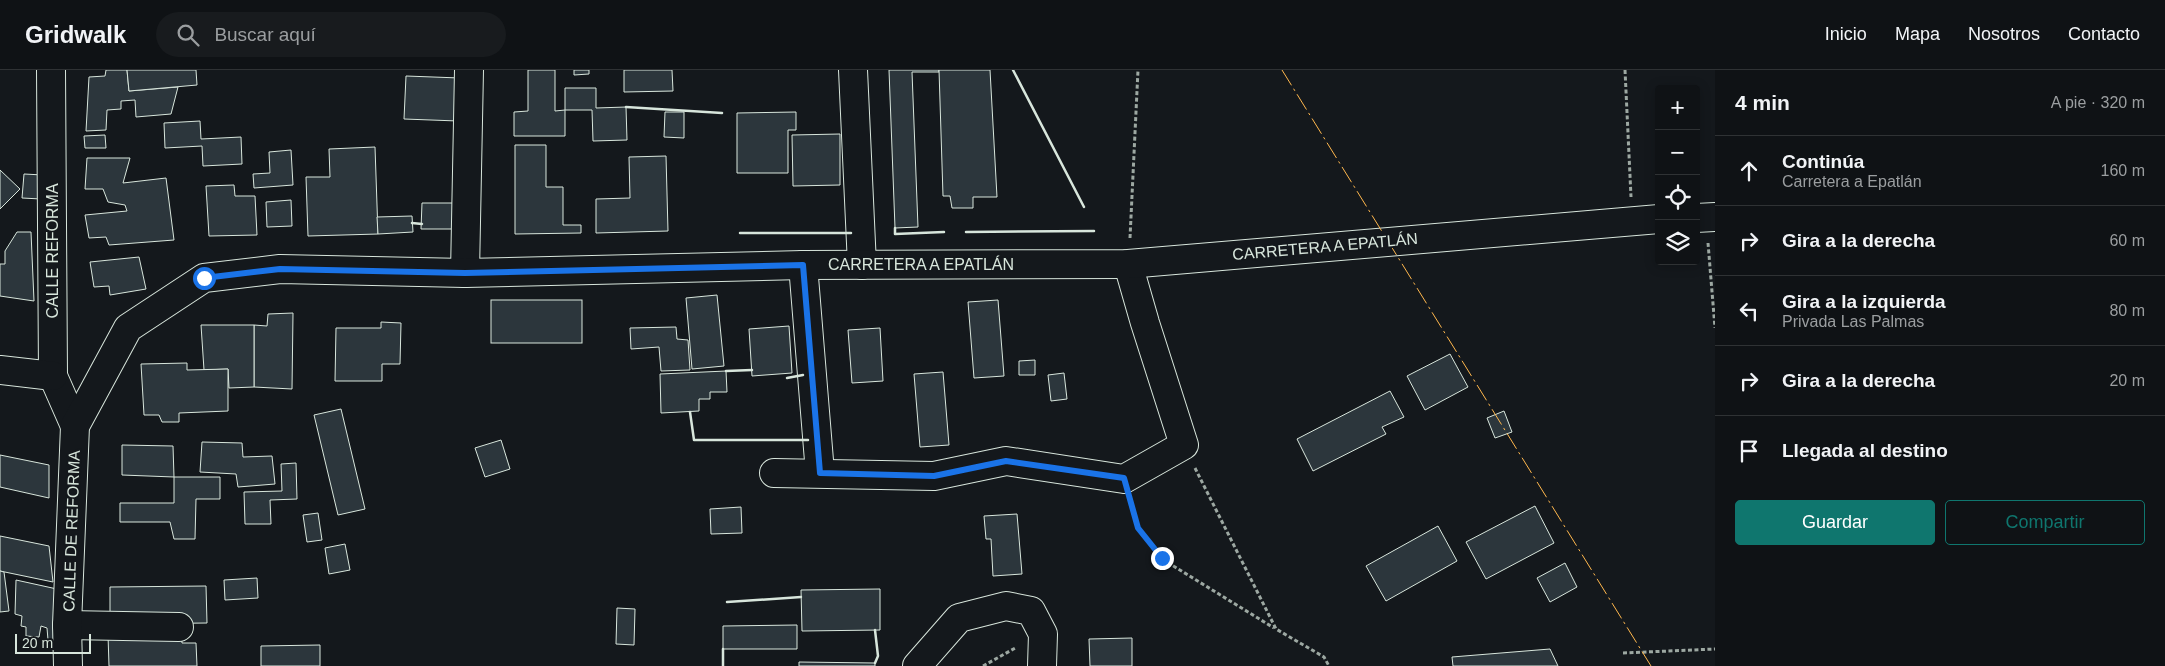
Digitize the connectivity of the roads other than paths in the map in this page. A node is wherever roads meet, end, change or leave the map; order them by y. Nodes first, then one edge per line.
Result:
1 (51, 70) edge
2 (469, 70) edge
3 (853, 70) edge
4 (1655, 219) edge
5 (862, 264) junction
6 (1128, 264) junction
7 (803, 265) junction
8 (465, 273) junction
9 (0, 370) edge
10 (52, 376) junction
11 (75, 426) junction
12 (774, 473) dead end
13 (820, 473) junction
14 (67, 625) junction
15 (180, 627) dead end
16 (68, 666) edge
17 (917, 666) edge
18 (1042, 666) edge

1 - 10 main road, CALLE REFORMA
2 - 8 main road
3 - 5 main road
4 - 6 main road, CARRETERA A EPATLÁN
5 - 6 main road, CARRETERA A EPATLÁN
5 - 7 main road, CARRETERA A EPATLÁN
6 - 13 main road
7 - 8 main road, CARRETERA A EPATLÁN
7 - 13 main road
8 - 11 main road, CARRETERA A EPATLÁN
9 - 10 main road
10 - 11 main road, CALLE REFORMA
11 - 14 main road, CALLE DE REFORMA
12 - 13 main road
14 - 15 main road
14 - 16 main road, CALLE DE REFORMA
17 - 18 main road

